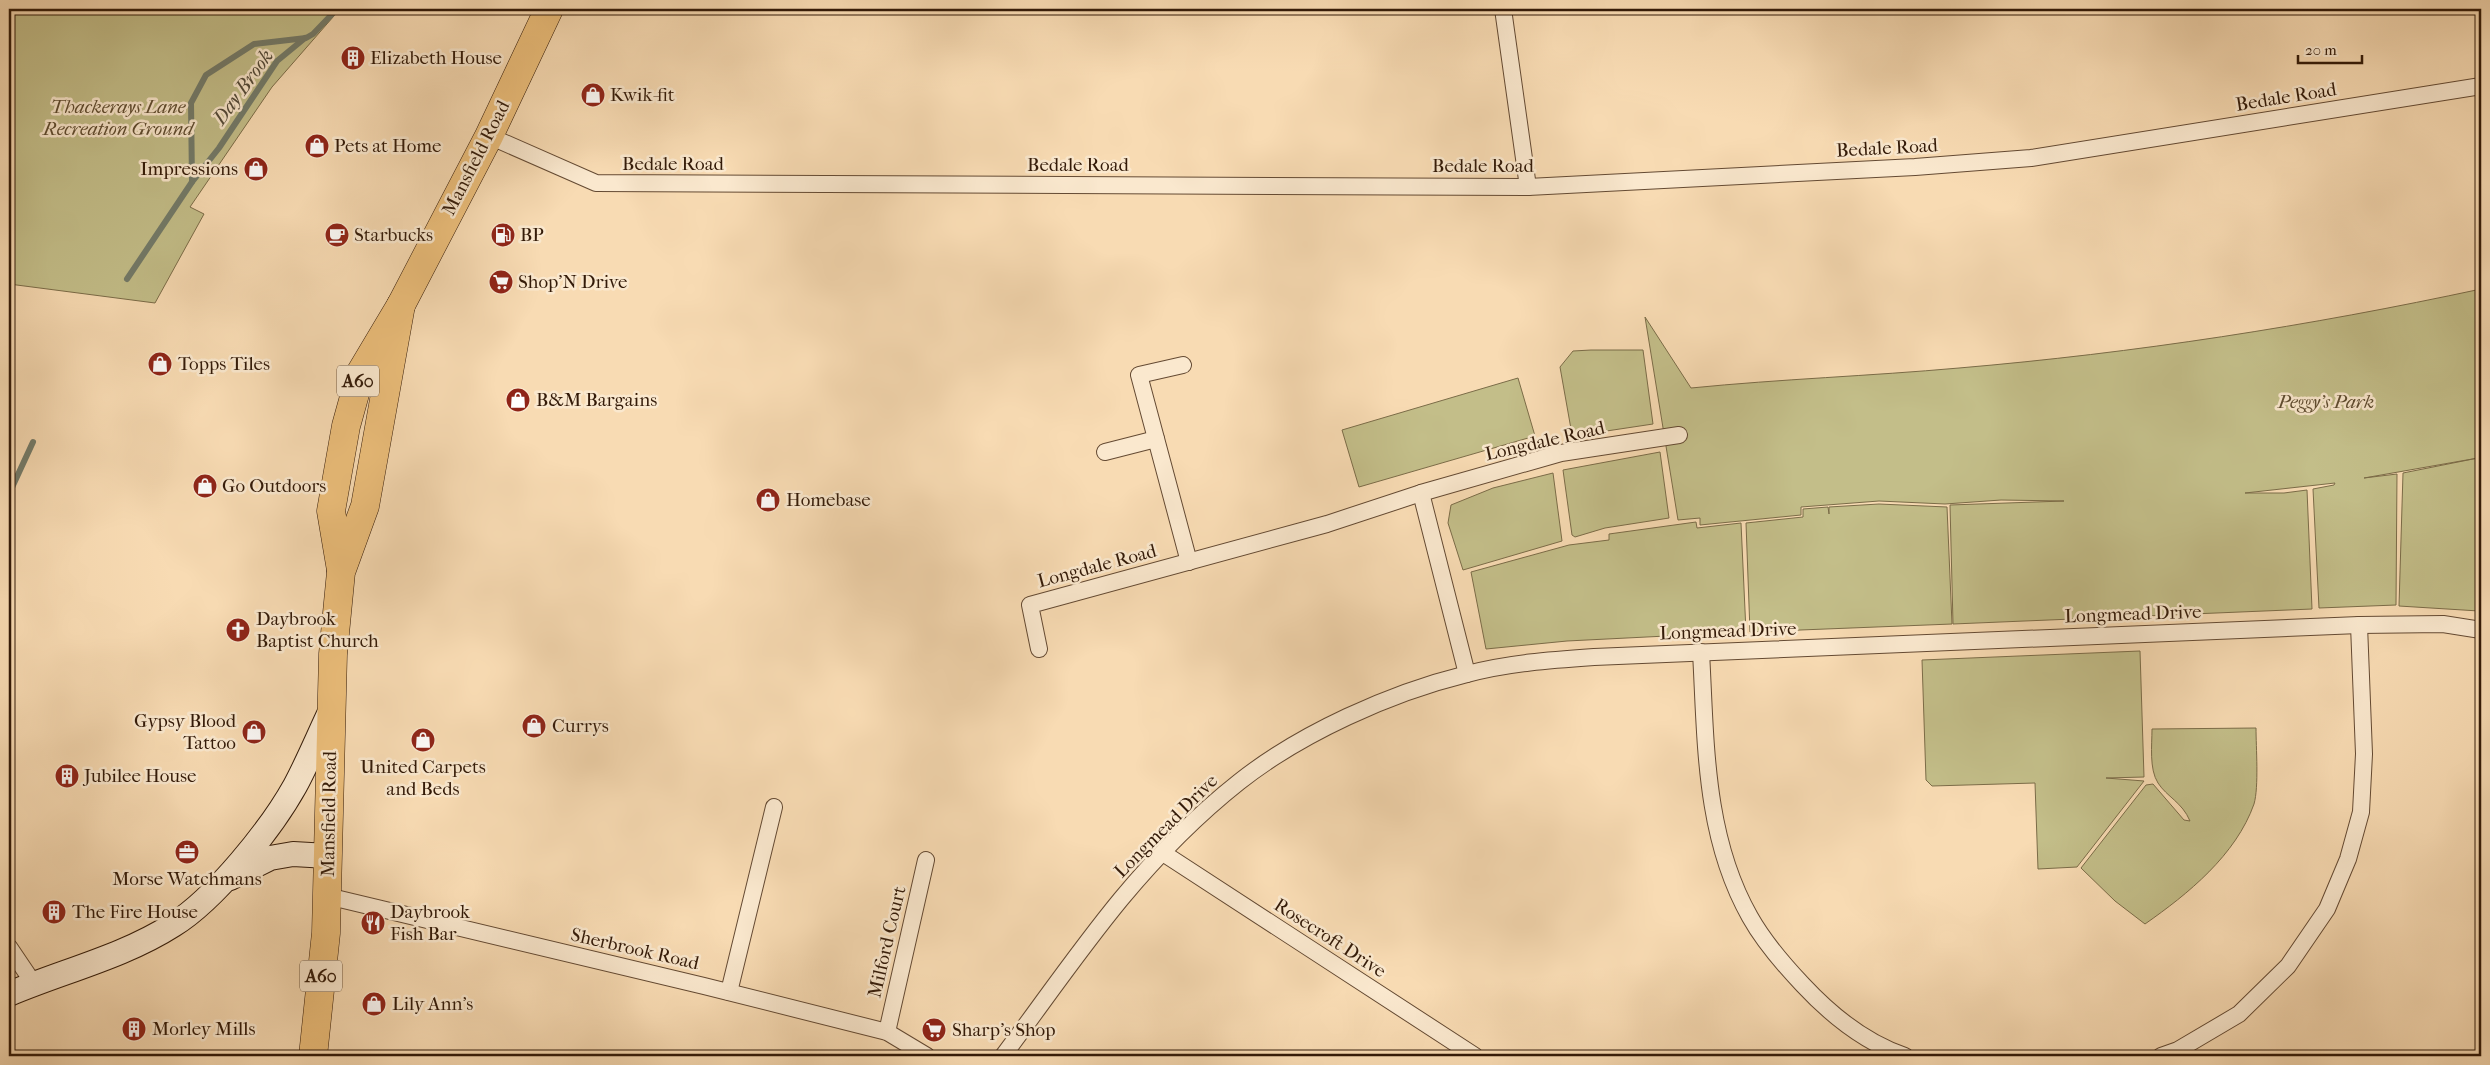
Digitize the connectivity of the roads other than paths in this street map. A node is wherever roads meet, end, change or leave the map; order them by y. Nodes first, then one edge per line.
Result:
1 (549, 9) edge
2 (1503, 9) edge
3 (2481, 86) edge
4 (489, 136) junction
5 (1528, 187) junction
6 (1183, 365) dead end
7 (1679, 435) dead end
8 (1156, 439) junction
9 (1105, 452) dead end
10 (1421, 493) junction
11 (1189, 562) junction
12 (2359, 625) junction
13 (2481, 630) edge
14 (1039, 649) dead end
15 (1701, 652) junction
16 (1467, 674) junction
17 (331, 710) junction
18 (774, 807) dead end
19 (1163, 853) junction
20 (328, 856) junction
21 (926, 860) dead end
22 (223, 882) junction
23 (327, 896) junction
24 (9, 947) edge
25 (34, 984) junction
26 (729, 992) junction
27 (9, 994) edge
28 (887, 1032) junction
29 (313, 1056) edge
30 (927, 1056) edge
31 (1003, 1056) edge
32 (1475, 1056) edge
33 (1904, 1056) edge
34 (2161, 1056) edge

1 - 4 highway, Mansfield Road / A60
2 - 5 street
3 - 5 street, Bedale Road
4 - 5 street, Bedale Road
4 - 17 highway, Mansfield Road / A60
6 - 8 street
7 - 10 street, Longdale Road
8 - 9 street
8 - 11 street
10 - 11 street, Longdale Road
10 - 16 street
11 - 14 street, Longdale Road
12 - 13 street, Longmead Drive
12 - 15 street, Longmead Drive
12 - 34 street
15 - 16 street, Longmead Drive
15 - 33 street
16 - 19 street, Longmead Drive
17 - 20 highway, Mansfield Road / A60
17 - 22 street
18 - 26 street
19 - 31 street, Longmead Drive
19 - 32 street, Rosecroft Drive
20 - 22 street
20 - 23 highway, Mansfield Road / A60
21 - 28 street, Milford Court
22 - 25 street
23 - 26 street, Sherbrook Road
23 - 29 highway, Mansfield Road / A60
24 - 25 street
25 - 27 street
26 - 28 street, Sherbrook Road
28 - 30 street, Sherbrook Road

